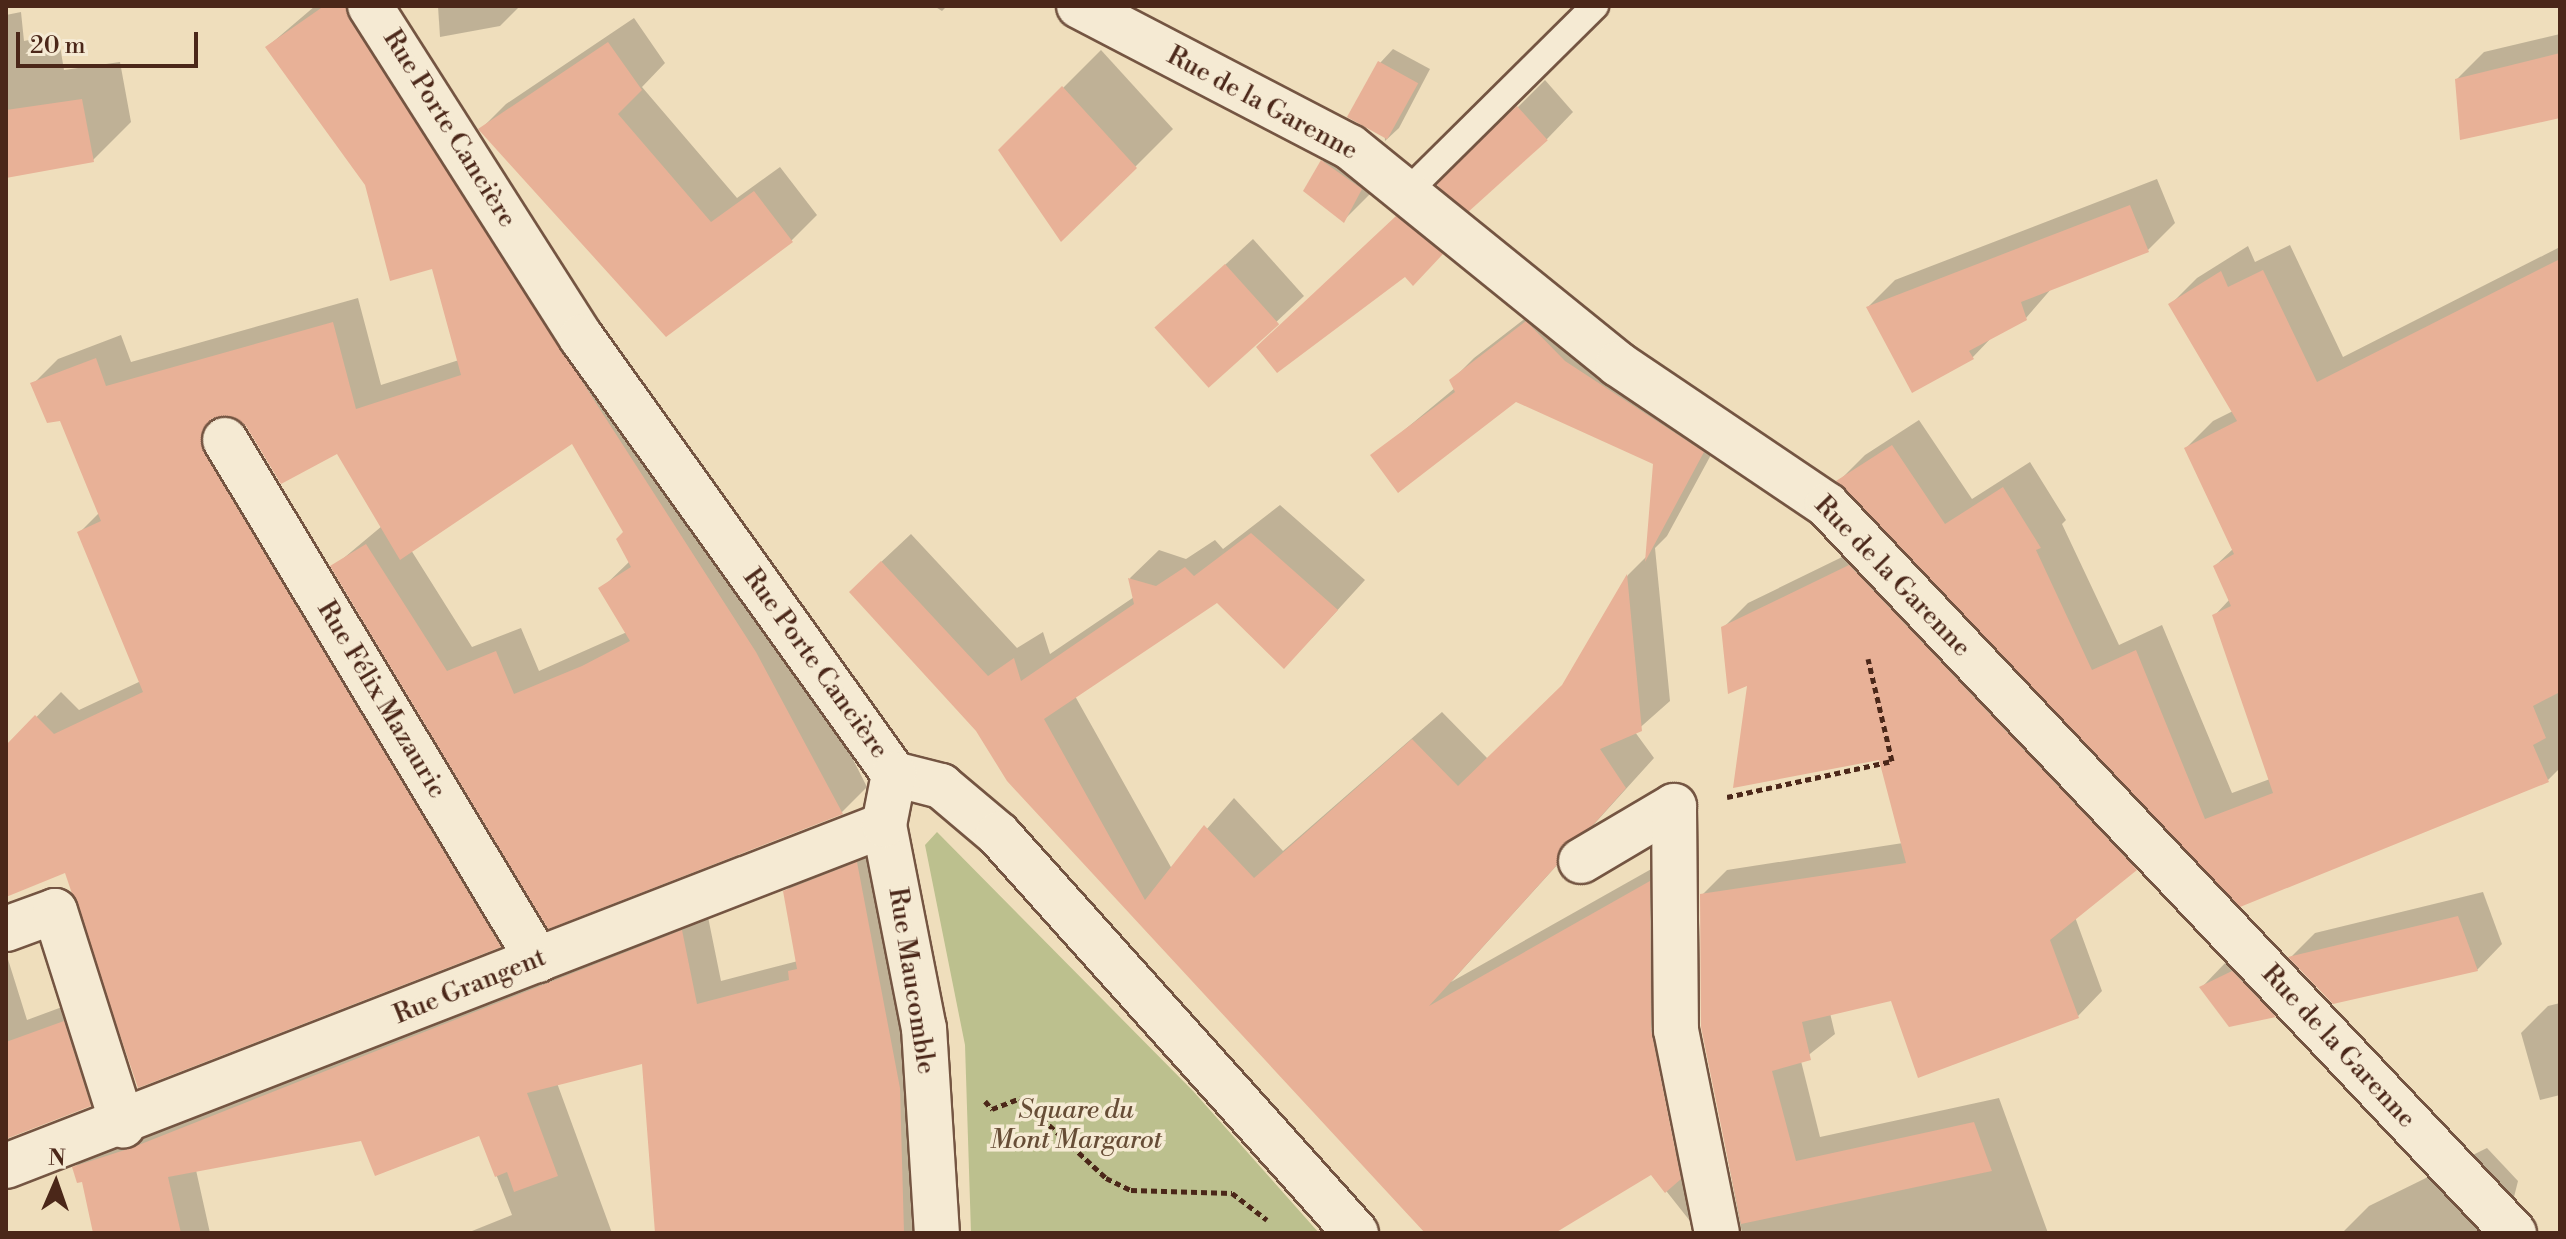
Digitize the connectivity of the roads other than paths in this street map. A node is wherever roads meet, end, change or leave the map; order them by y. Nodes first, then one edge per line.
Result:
1 (370, 6) edge
2 (1079, 6) edge
3 (1595, 6) edge
4 (1406, 193) junction
5 (225, 440) dead end
6 (894, 774) junction
7 (884, 825) junction
8 (1581, 861) dead end
9 (6, 929) edge
10 (538, 960) junction
11 (123, 1125) junction
12 (6, 1166) edge
13 (937, 1233) edge
14 (1356, 1233) edge
15 (1717, 1233) edge
16 (2514, 1233) edge

1 - 6 street, Rue Porte Cancière
2 - 4 street, Rue de la Garenne
3 - 4 lane
4 - 16 street, Rue de la Garenne
5 - 10 street, Rue Félix Mazauric
6 - 7 street
6 - 14 street, Rue Porte Cancière
7 - 10 street, Rue Grangent
7 - 13 street, Rue Maucomble
8 - 15 street
9 - 11 street
10 - 11 street, Rue Grangent
11 - 12 street, Rue Grangent

